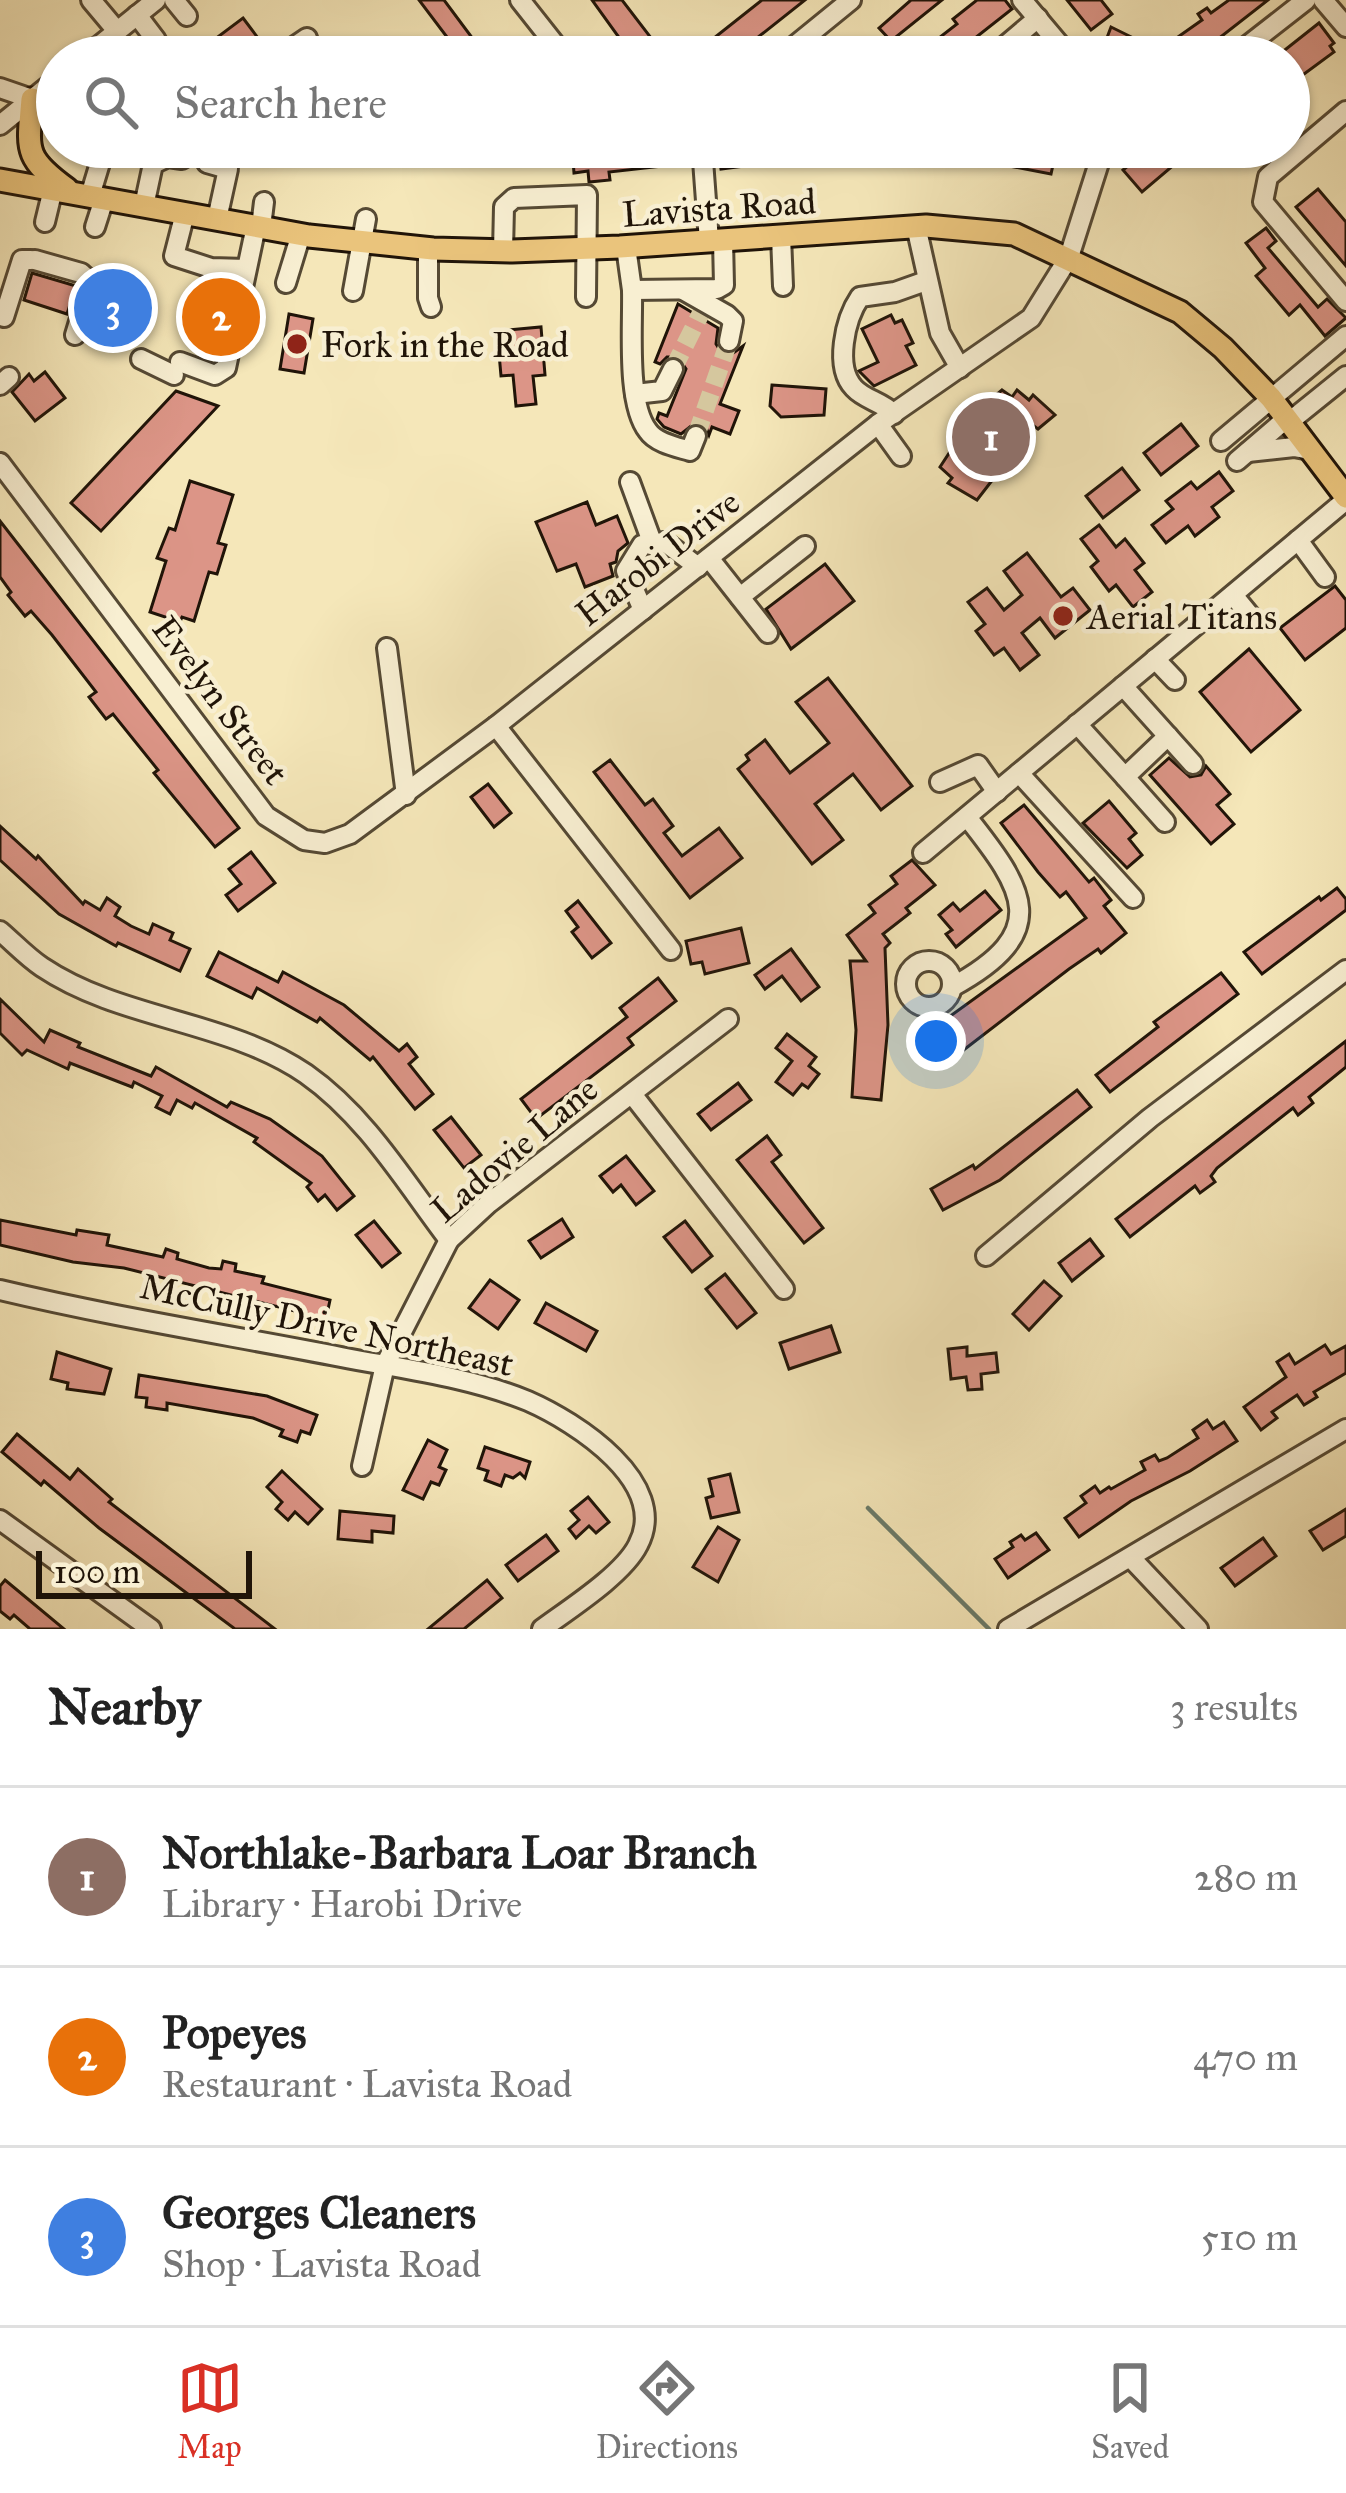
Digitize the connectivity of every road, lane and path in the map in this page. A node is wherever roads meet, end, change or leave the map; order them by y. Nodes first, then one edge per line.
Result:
1 (91, 0) edge
2 (156, 0) edge
3 (520, 0) edge
4 (851, 0) edge
5 (1022, 0) edge
6 (1306, 0) edge
7 (1323, 0) edge
8 (137, 16) junction
9 (1038, 18) junction
10 (1346, 27) edge
11 (117, 31) junction
12 (111, 36) edge
13 (153, 36) edge
14 (548, 36) edge
15 (807, 36) edge
16 (1017, 36) edge
17 (1053, 36) edge
18 (1260, 36) edge
19 (0, 88) edge
20 (36, 96) edge
21 (32, 99) junction
22 (1346, 111) edge
23 (0, 124) edge
24 (1310, 141) edge
25 (36, 161) edge
26 (45, 168) edge
27 (97, 168) edge
28 (153, 168) edge
29 (224, 168) edge
30 (705, 168) edge
31 (1098, 168) edge
32 (1279, 168) edge
33 (0, 180) edge
34 (80, 194) junction
35 (263, 202) dead end
36 (144, 206) junction
37 (185, 213) junction
38 (217, 219) junction
39 (44, 222) dead end
40 (259, 226) junction
41 (916, 226) junction
42 (95, 227) dead end
43 (364, 230) junction
44 (301, 234) junction
45 (781, 236) junction
46 (716, 240) junction
47 (626, 247) junction
48 (428, 248) junction
49 (588, 248) junction
50 (503, 251) junction
51 (1070, 257) junction
52 (246, 269) junction
53 (926, 281) junction
54 (286, 283) dead end
55 (783, 286) dead end
56 (632, 290) junction
57 (683, 290) junction
58 (353, 291) dead end
59 (586, 297) dead end
60 (1346, 301) edge
61 (431, 307) dead end
62 (4, 316) dead end
63 (75, 335) dead end
64 (1346, 336) edge
65 (729, 341) dead end
66 (141, 359) dead end
67 (960, 368) junction
68 (674, 369) tunnel mouth
69 (1346, 376) edge
70 (635, 394) junction
71 (1271, 398) junction
72 (886, 419) junction
73 (1288, 420) junction
74 (696, 436) dead end
75 (1221, 441) dead end
76 (1310, 450) junction
77 (902, 456) dead end
78 (0, 463) edge
79 (630, 482) dead end
80 (1346, 498) edge
81 (1298, 540) junction
82 (652, 542) junction
83 (805, 546) dead end
84 (703, 562) junction
85 (1325, 577) dead end
86 (1232, 595) junction
87 (740, 597) junction
88 (643, 610) junction
89 (1252, 618) dead end
90 (768, 633) dead end
91 (387, 648) dead end
92 (1155, 659) junction
93 (1175, 680) dead end
94 (1123, 686) junction
95 (1077, 724) junction
96 (496, 726) junction
97 (1168, 736) junction
98 (1193, 764) dead end
99 (1019, 773) junction
100 (1125, 777) junction
101 (940, 782) dead end
102 (997, 792) junction
103 (406, 795) junction
104 (967, 817) junction
105 (1165, 822) dead end
106 (923, 853) dead end
107 (1133, 898) dead end
108 (0, 931) edge
109 (671, 950) dead end
110 (1346, 970) edge
111 (952, 987) dead end
112 (728, 1019) dead end
113 (632, 1094) junction
114 (449, 1240) junction
115 (986, 1256) dead end
116 (784, 1289) dead end
117 (0, 1290) edge
118 (385, 1365) junction
119 (1346, 1429) edge
120 (362, 1466) dead end
121 (0, 1520) edge
122 (1131, 1558) junction
123 (151, 1629) edge
124 (542, 1629) edge
125 (1008, 1629) edge
126 (1198, 1629) edge

1 - 11 street
2 - 8 street
3 - 14 street
4 - 15 street
5 - 9 street
6 - 18 street
7 - 10 street
8 - 11 street
8 - 13 street
9 - 16 street
9 - 17 street
11 - 12 street
19 - 21 street
20 - 21 street
21 - 23 street
21 - 25 main road
22 - 24 street
26 - 34 main road
27 - 34 street
28 - 36 street
29 - 38 street
30 - 46 street
31 - 51 street, Harobi Drive
32 - 60 street
33 - 34 main road, Lavista Road
34 - 36 main road, Lavista Road
34 - 39 street
34 - 42 street
35 - 40 street
36 - 37 main road, Lavista Road
37 - 38 main road, Lavista Road
37 - 52 street
38 - 40 main road, Lavista Road
40 - 44 main road, Lavista Road
40 - 52 street
41 - 45 main road, Lavista Road
41 - 51 main road, Lavista Road
41 - 53 street
43 - 44 main road, Lavista Road
43 - 48 main road, Lavista Road
43 - 58 street
44 - 54 street
45 - 46 main road, Lavista Road
45 - 55 street
46 - 47 main road, Lavista Road
46 - 57 street
47 - 49 main road, Lavista Road
47 - 56 street
48 - 50 main road, Lavista Road
48 - 61 street
49 - 50 main road, Lavista Road
49 - 50 street
49 - 59 street
51 - 67 street, Harobi Drive
51 - 71 main road, Lavista Road
52 - 66 street
53 - 67 street
53 - 72 street
56 - 57 street
56 - 70 street
57 - 65 street
62 - 63 street
64 - 71 street
67 - 72 street, Harobi Drive
68 - 70 street
69 - 73 street
70 - 74 street
71 - 73 main road, Lavista Road
71 - 75 street
72 - 77 street
72 - 84 street, Harobi Drive
73 - 76 main road, Lavista Road
73 - 76 street
76 - 80 main road, Lavista Road
78 - 103 street, Evelyn Street
79 - 82 street
80 - 81 street
81 - 85 street
81 - 86 street
82 - 84 street
82 - 88 street
83 - 87 street
84 - 87 street
84 - 88 street, Harobi Drive
86 - 89 street
86 - 92 street
87 - 90 street
88 - 96 street, Harobi Drive
91 - 103 street
92 - 93 street
92 - 94 street
94 - 95 street
94 - 97 street
95 - 99 street
95 - 100 street
96 - 103 street, Evelyn Street
96 - 109 street
97 - 98 street
97 - 100 street
99 - 102 street
99 - 107 street
100 - 105 street
101 - 102 street
102 - 104 street
104 - 106 street
104 - 111 street
108 - 114 street
110 - 115 street
112 - 113 street, Ladovie Lane
113 - 114 street, Ladovie Lane
113 - 116 street
114 - 118 street, Ladovie Lane
117 - 118 street, McCully Drive Northeast
118 - 120 street, Ladovie Lane
118 - 124 street, McCully Drive Northeast
119 - 122 street
121 - 123 street
122 - 125 street
122 - 126 street

